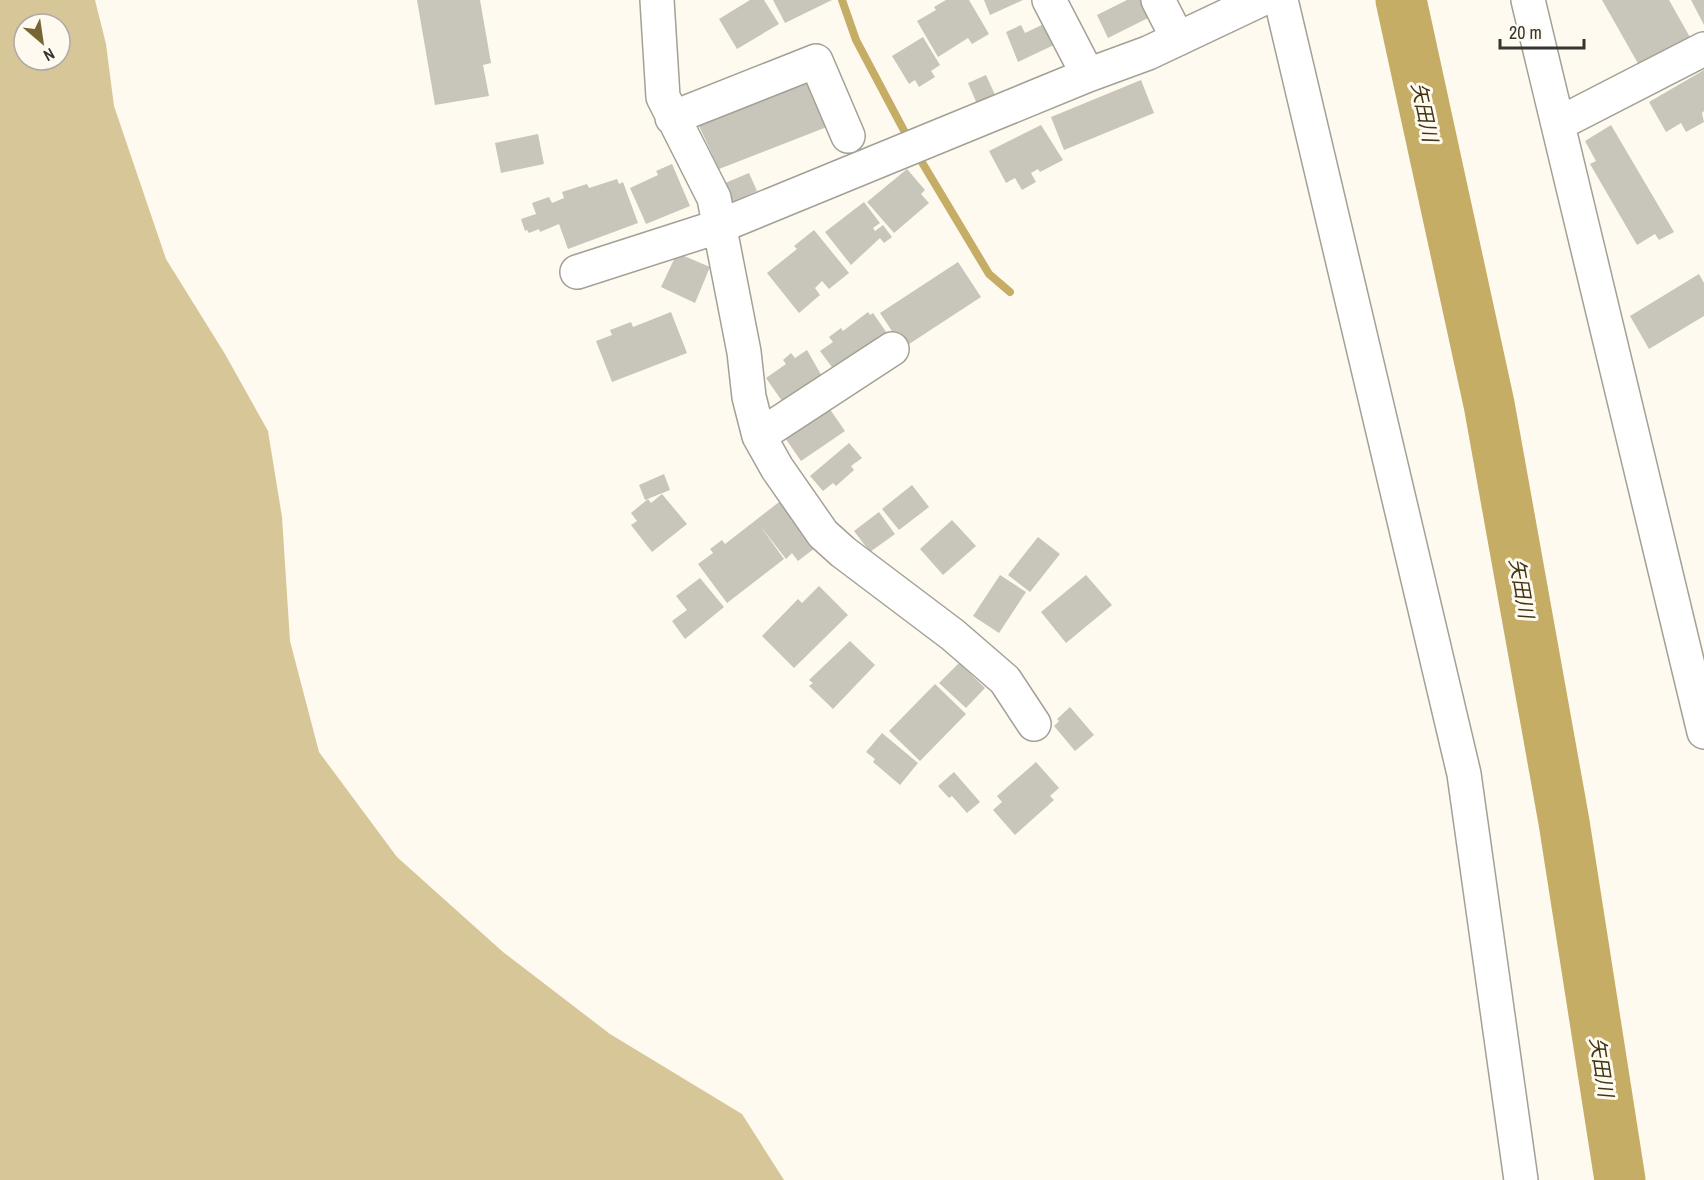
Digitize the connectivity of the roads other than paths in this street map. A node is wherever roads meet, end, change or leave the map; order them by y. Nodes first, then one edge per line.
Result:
1 (657, 0) edge
2 (1049, 0) edge
3 (1158, 0) edge
4 (1260, 0) edge
5 (1281, 0) edge
6 (1528, 0) edge
7 (1178, 39) junction
8 (1704, 49) edge
9 (1088, 75) junction
10 (672, 118) junction
11 (1557, 124) junction
12 (848, 136) dead end
13 (720, 226) junction
14 (577, 272) dead end
15 (892, 349) dead end
16 (759, 435) junction
17 (1034, 724) dead end
18 (1704, 732) edge
19 (1521, 1180) edge

1 - 10 street
2 - 9 street
3 - 7 street
4 - 7 street
5 - 19 street
6 - 11 street
7 - 9 street
8 - 11 street
9 - 13 street
10 - 12 street
10 - 13 street
11 - 18 street
13 - 14 street
13 - 16 street
15 - 16 street
16 - 17 street

